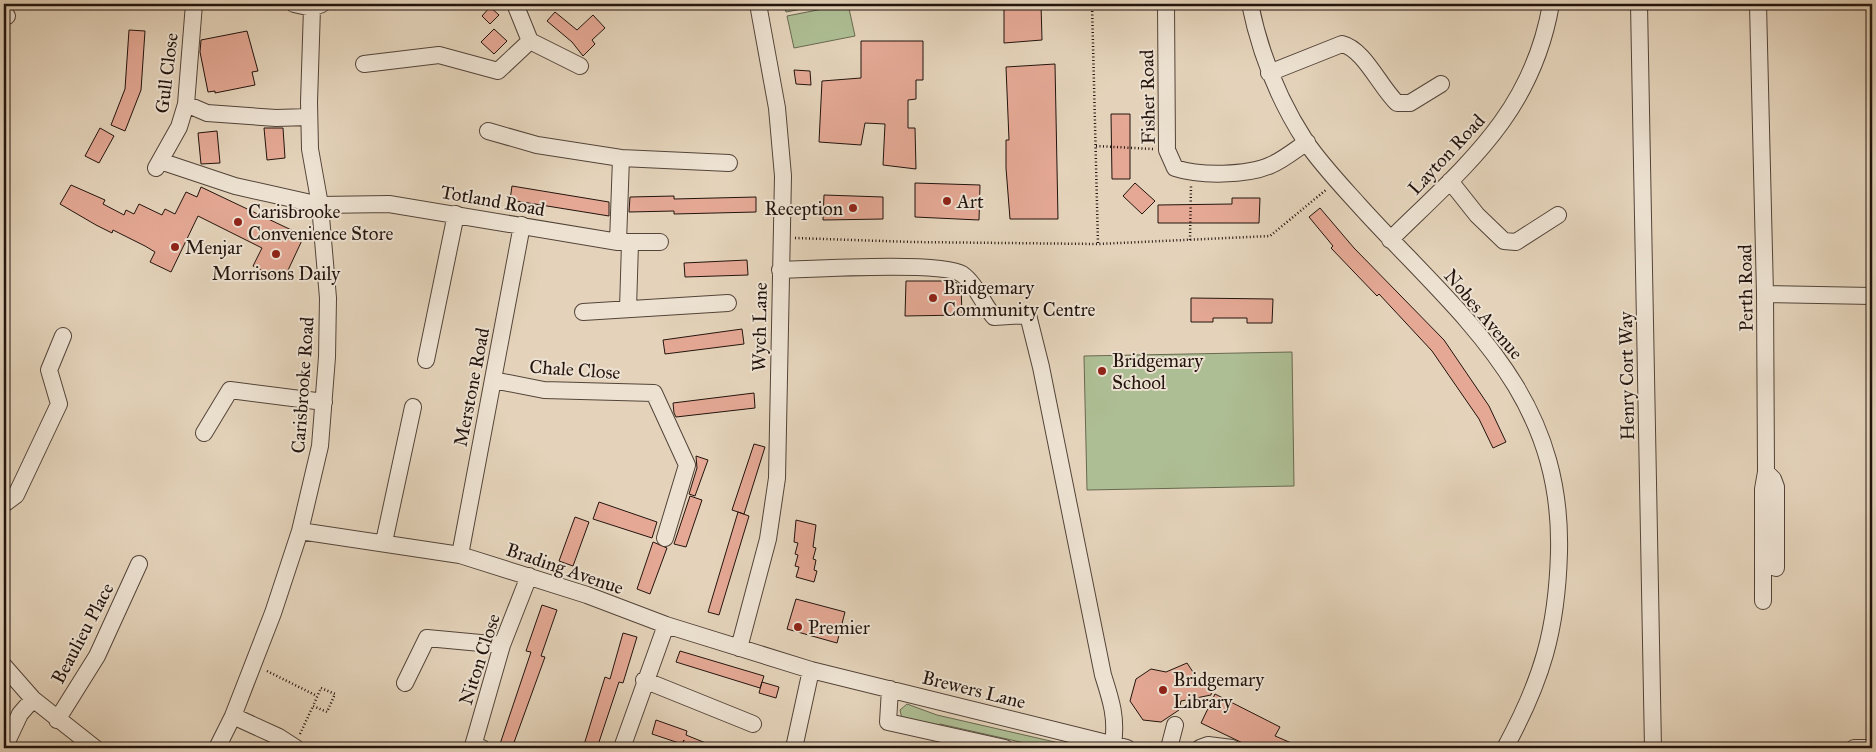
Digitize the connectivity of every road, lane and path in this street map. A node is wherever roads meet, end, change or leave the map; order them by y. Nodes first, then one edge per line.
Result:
1 (194, 4) edge
2 (294, 4) edge
3 (514, 4) edge
4 (758, 4) edge
5 (1092, 4) edge
6 (1166, 4) edge
7 (1250, 4) edge
8 (1551, 4) edge
9 (1639, 4) edge
10 (1758, 4) edge
11 (317, 6) edge
12 (530, 41) junction
13 (364, 64) dead end
14 (580, 66) dead end
15 (1269, 73) junction
16 (1441, 84) dead end
17 (186, 104) junction
18 (309, 117) junction
19 (488, 131) dead end
20 (1307, 142) junction
21 (1096, 146) junction
22 (1167, 150) junction
23 (621, 158) junction
24 (729, 163) dead end
25 (157, 165) joint
26 (1191, 173) junction
27 (1337, 180) junction
28 (1450, 181) junction
29 (320, 205) junction
30 (456, 214) junction
31 (1558, 216) dead end
32 (522, 226) junction
33 (781, 238) junction
34 (1190, 240) junction
35 (1390, 240) junction
36 (624, 242) junction
37 (660, 242) dead end
38 (1098, 244) junction
39 (780, 270) junction
40 (1766, 294) junction
41 (1872, 296) edge
42 (728, 303) dead end
43 (628, 309) junction
44 (583, 312) dead end
45 (62, 336) dead end
46 (426, 360) dead end
47 (493, 380) junction
48 (324, 402) junction
49 (413, 407) dead end
50 (204, 433) dead end
51 (1766, 472) junction
52 (4, 504) edge
53 (300, 531) junction
54 (665, 538) dead end
55 (384, 542) junction
56 (460, 555) junction
57 (139, 564) dead end
58 (1776, 568) dead end
59 (529, 576) junction
60 (1763, 602) dead end
61 (666, 625) junction
62 (502, 645) junction
63 (739, 648) junction
64 (254, 665) junction
65 (4, 666) edge
66 (811, 670) junction
67 (644, 680) junction
68 (405, 683) dead end
69 (890, 690) junction
70 (317, 696) junction
71 (33, 699) junction
72 (313, 706) junction
73 (233, 716) junction
74 (57, 720) junction
75 (754, 724) dead end
76 (1175, 725) dead end
77 (623, 745) dead end
78 (1120, 746) edge
79 (996, 747) edge
80 (4, 748) edge
81 (95, 748) edge
82 (217, 748) edge
83 (295, 748) edge
84 (482, 748) edge
85 (794, 748) edge
86 (1169, 748) edge
87 (1200, 748) edge
88 (1232, 748) edge
89 (1505, 748) edge
90 (1653, 748) edge
91 (1854, 748) edge
92 (1872, 748) edge

1 - 17 street, Gull Close
2 - 11 street
3 - 12 street
4 - 33 street, Wych Lane
5 - 21 path
6 - 22 street, Fisher Road
7 - 15 street, Nobes Avenue
8 - 28 street, Layton Road
9 - 90 street, Henry Cort Way
10 - 40 street, Perth Road
11 - 18 street, Carisbrooke Road
12 - 13 street
12 - 14 street
15 - 16 street
15 - 20 street, Nobes Avenue
17 - 18 street
17 - 25 street, Gull Close
18 - 29 street, Carisbrooke Road
19 - 23 street
20 - 26 street
20 - 27 street, Nobes Avenue
21 - 22 path
21 - 38 path
22 - 26 street, Fisher Road
23 - 24 street
23 - 36 street
25 - 29 street, Totland Road
26 - 34 path
27 - 34 path
27 - 35 street, Nobes Avenue
28 - 31 street
28 - 35 street, Layton Road
29 - 30 street, Totland Road
29 - 48 street, Carisbrooke Road
30 - 32 street, Totland Road
30 - 46 street
32 - 36 street, Totland Road
32 - 47 street, Merstone Road
33 - 38 path
33 - 39 street, Wych Lane
34 - 38 path
35 - 89 street, Nobes Avenue
36 - 37 street, Totland Road
36 - 43 street
39 - 63 street, Wych Lane
39 - 78 street
40 - 41 street
40 - 51 street, Perth Road
42 - 43 street
43 - 44 street
45 - 52 street
47 - 54 street, Chale Close
47 - 56 street, Merstone Road
48 - 50 street
48 - 53 street, Carisbrooke Road
49 - 55 street
51 - 58 street, Perth Road
51 - 60 street
53 - 55 street, Brading Avenue
53 - 64 street, Carisbrooke Road
55 - 56 street, Brading Avenue
56 - 59 street, Brading Avenue
57 - 74 street, Beaulieu Place
59 - 61 street, Brading Avenue
59 - 62 street, Niton Close
61 - 63 street, Brading Avenue
61 - 67 street
62 - 68 street
62 - 84 street, Niton Close
63 - 66 street, Brading Avenue
64 - 70 path
64 - 73 street, Carisbrooke Road
65 - 71 street
66 - 69 street, Brewers Lane
66 - 85 street
67 - 75 street
67 - 77 street
69 - 78 street, Brewers Lane
69 - 79 street
70 - 72 path
70 - 72 path
71 - 74 street
71 - 80 street
72 - 83 path
73 - 82 street, Carisbrooke Road
73 - 83 street
74 - 81 street
76 - 86 street
87 - 88 street
91 - 92 street

